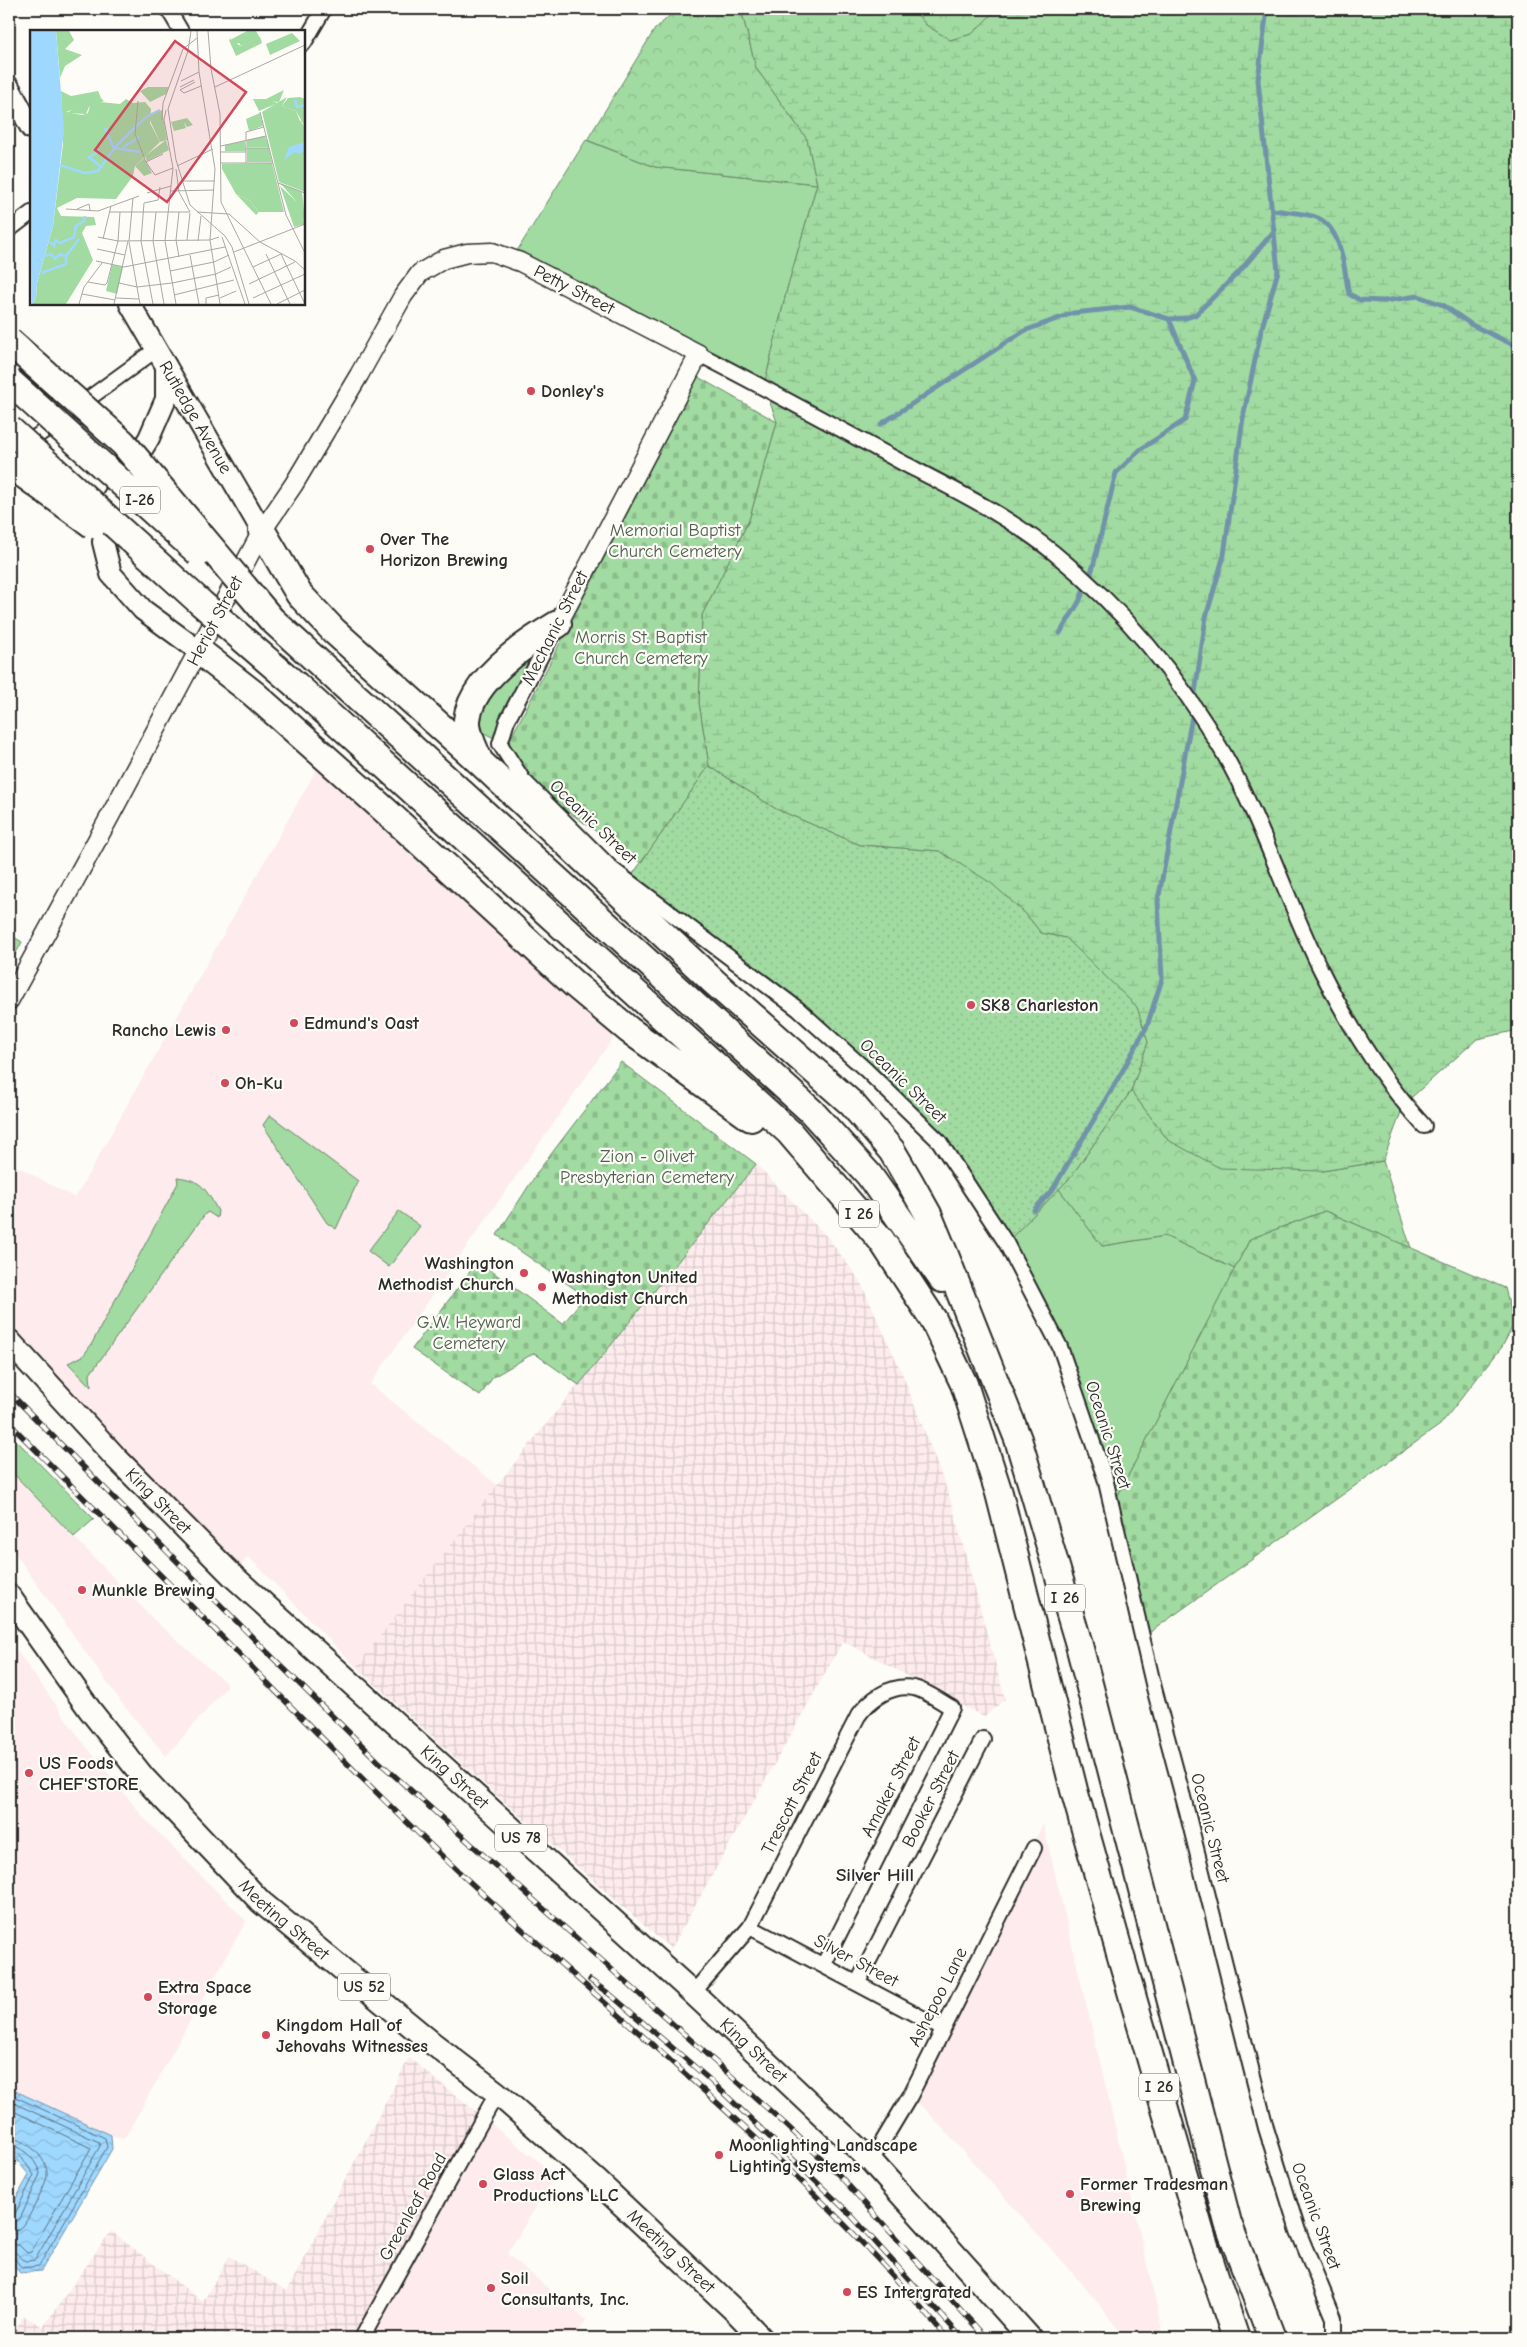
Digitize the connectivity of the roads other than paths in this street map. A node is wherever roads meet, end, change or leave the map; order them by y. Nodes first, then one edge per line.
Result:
1 (168, 9) edge
2 (324, 9) edge
3 (180, 30) edge
4 (305, 41) edge
5 (9, 87) edge
6 (30, 126) edge
7 (30, 214) edge
8 (9, 230) edge
9 (444, 259) joint
10 (131, 305) edge
11 (9, 341) edge
12 (156, 349) junction
13 (698, 354) junction
14 (166, 366) junction
15 (9, 381) edge
16 (9, 429) edge
17 (9, 456) edge
18 (9, 464) edge
19 (262, 531) junction
20 (201, 603) junction
21 (271, 619) junction
22 (558, 624) junction
23 (199, 651) junction
24 (312, 656) joint
25 (296, 685) joint
26 (500, 744) joint
27 (480, 763) junction
28 (9, 1000) edge
29 (1424, 1126) dead end
30 (882, 1241) junction
31 (979, 1340) junction
32 (9, 1341) edge
33 (9, 1596) edge
34 (952, 1708) joint
35 (983, 1740) dead end
36 (1034, 1848) dead end
37 (750, 1927) junction
38 (824, 1964) junction
39 (858, 1982) junction
40 (693, 1993) junction
41 (942, 2029) junction
42 (497, 2093) junction
43 (871, 2161) junction
44 (362, 2338) edge
45 (761, 2338) edge
46 (1030, 2338) edge
47 (1236, 2338) edge
48 (1272, 2338) edge
49 (1334, 2338) edge

1 - 3 street
2 - 4 street
5 - 6 main road
7 - 8 street
9 - 13 street, Petty Street
9 - 19 street, Heriot Street
10 - 12 main road, Rutledge Avenue
11 - 21 highway, bridge
12 - 14 main road, Rutledge Avenue
12 - 17 street
13 - 22 street, Mechanic Street
13 - 29 street
14 - 19 main road, Rutledge Avenue
14 - 23 main road
15 - 21 highway, I-26, bridge
16 - 20 highway, I-26, bridge
18 - 20 highway, bridge
19 - 23 street, Heriot Street
19 - 27 highway
20 - 25 highway, I-26, bridge
21 - 24 highway, I-26
22 - 26 street, Mechanic Street
22 - 27 highway
23 - 28 street, Heriot Street
23 - 30 highway
24 - 31 highway, I 26
25 - 30 highway, I 26
26 - 49 street, Oceanic Street
27 - 31 highway
30 - 47 highway, I 26
31 - 48 highway, I 26
32 - 40 main road, King Street / US 78
33 - 42 main road, Meeting Street / US 52
34 - 37 street, Trescott Street
34 - 38 street, Amaker Street
35 - 39 street, Booker Street
36 - 41 street, Ashepoo Lane
37 - 38 street, Silver Street
37 - 40 street, Trescott Street
38 - 39 street, Silver Street
39 - 41 street, Silver Street
40 - 43 main road, King Street / US 78
41 - 43 street, Ashepoo Lane
42 - 44 street, Greenleaf Road
42 - 45 main road, Meeting Street / US 52
43 - 46 main road, King Street / US 78

